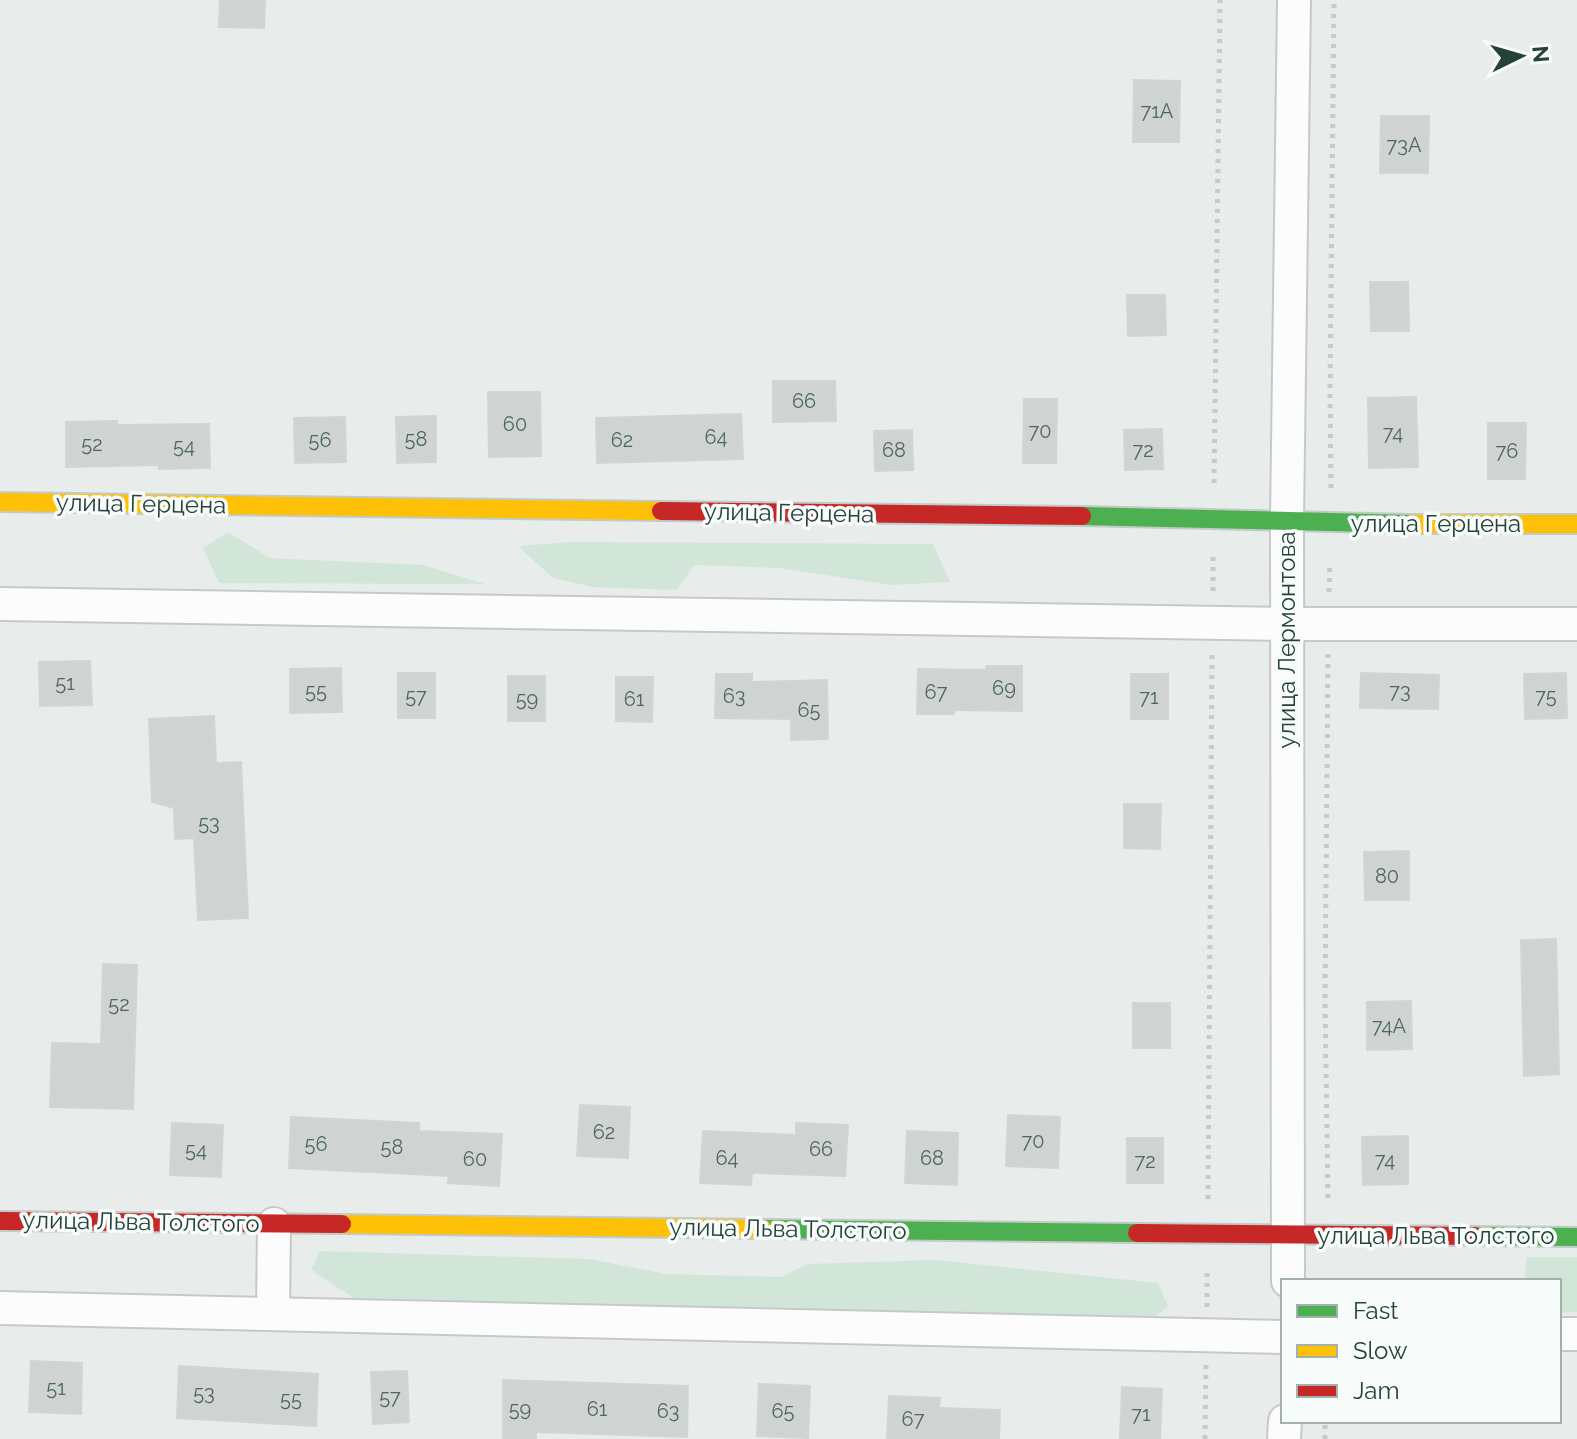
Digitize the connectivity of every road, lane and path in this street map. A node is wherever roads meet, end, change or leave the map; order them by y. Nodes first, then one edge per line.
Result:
1 (1220, 0) edge
2 (1294, 0) edge
3 (0, 502) edge
4 (1213, 518) junction
5 (1287, 520) junction
6 (1577, 524) edge
7 (0, 604) edge
8 (1213, 623) junction
9 (1287, 624) junction
10 (1577, 624) edge
11 (0, 1221) edge
12 (274, 1224) junction
13 (1207, 1234) junction
14 (1289, 1235) junction
15 (1577, 1237) edge
16 (1288, 1279) edge
17 (0, 1308) edge
18 (273, 1314) junction
19 (1206, 1335) junction
20 (1281, 1337) edge
21 (1205, 1439) edge

1 - 4 path
2 - 5 street, улица Лермонтова
3 - 4 street, улица Герцена
4 - 5 street, улица Герцена
4 - 8 path
5 - 6 street, улица Герцена
5 - 9 street, улица Лермонтова
7 - 8 street
8 - 9 street
8 - 13 path
9 - 10 street
9 - 14 street, улица Лермонтова
11 - 12 street, улица Льва Толстого
12 - 13 street, улица Льва Толстого
12 - 18 street
13 - 14 street, улица Льва Толстого
13 - 19 path
14 - 15 street, улица Льва Толстого
14 - 16 street, улица Лермонтова
17 - 18 street
18 - 19 street
19 - 20 street
19 - 21 path

